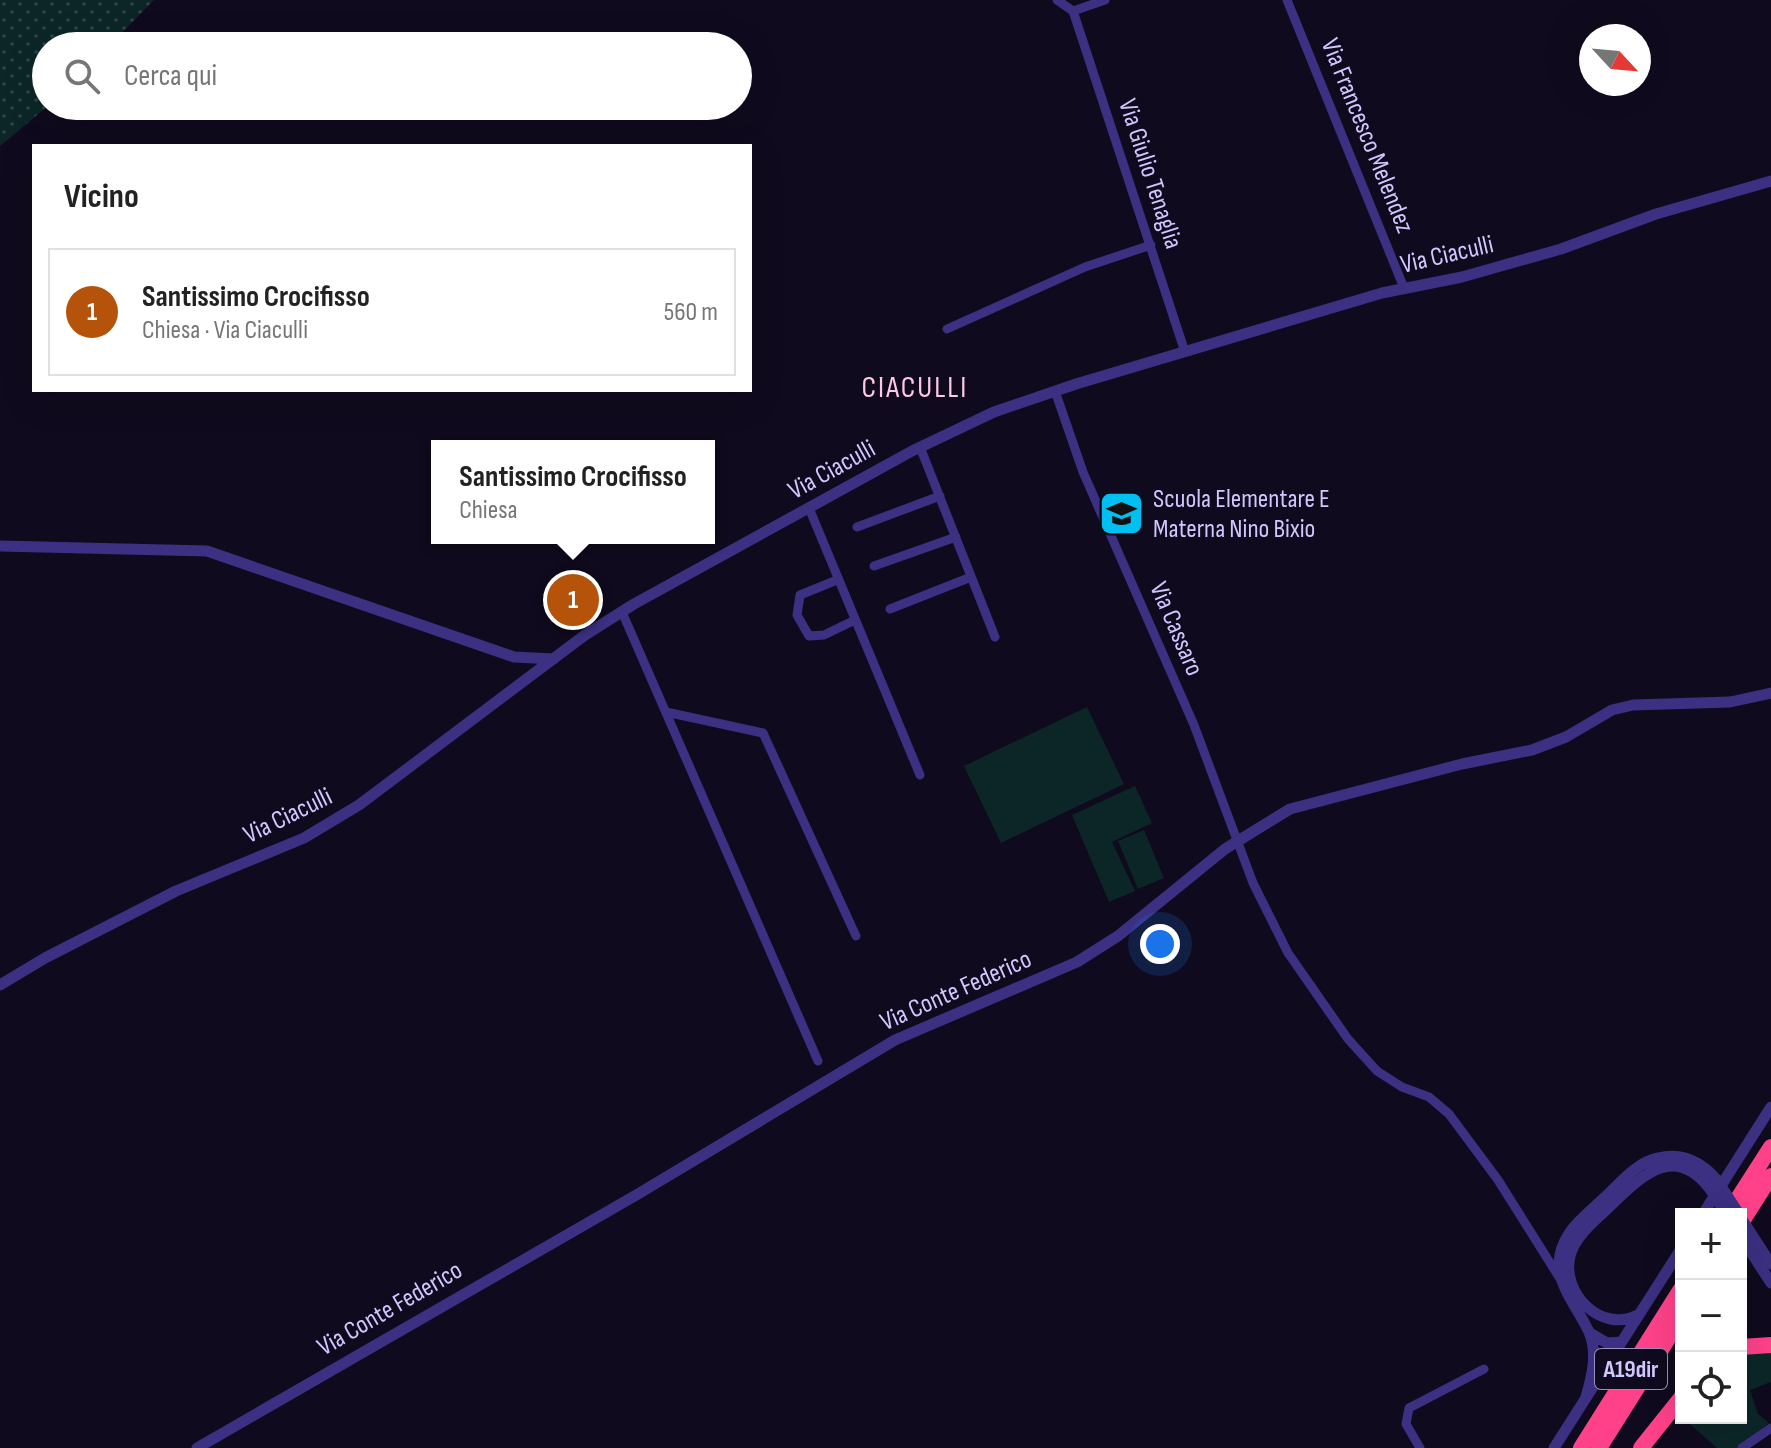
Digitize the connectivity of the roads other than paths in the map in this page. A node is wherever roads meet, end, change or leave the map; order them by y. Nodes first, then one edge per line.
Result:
1 (1057, 0) edge
2 (1105, 0) edge
3 (1287, 0) edge
4 (1073, 11) junction
5 (1771, 181) edge
6 (1151, 245) junction
7 (1404, 288) junction
8 (947, 329) dead end
9 (1185, 352) junction
10 (1055, 391) junction
11 (920, 447) junction
12 (940, 496) junction
13 (809, 508) junction
14 (857, 527) dead end
15 (956, 537) junction
16 (0, 546) edge
17 (874, 566) dead end
18 (971, 577) junction
19 (837, 580) junction
20 (890, 609) dead end
21 (622, 612) junction
22 (855, 620) junction
23 (995, 637) dead end
24 (555, 659) junction
25 (1771, 693) edge
26 (666, 712) junction
27 (920, 775) dead end
28 (1238, 841) junction
29 (856, 936) dead end
30 (0, 985) edge
31 (818, 1061) dead end
32 (1771, 1107) edge
33 (1771, 1147) edge
34 (1771, 1176) edge
35 (1714, 1185) junction
36 (1707, 1208) edge
37 (1724, 1208) edge
38 (1731, 1208) edge
39 (1732, 1208) edge
40 (1747, 1209) edge
41 (1747, 1228) edge
42 (1747, 1246) edge
43 (1675, 1258) edge
44 (1771, 1264) edge
45 (1559, 1277) junction
46 (1771, 1283) edge
47 (1675, 1299) edge
48 (1638, 1315) junction
49 (1675, 1328) edge
50 (1590, 1333) junction
51 (1621, 1342) junction
52 (1771, 1345) edge
53 (1747, 1347) edge
54 (1484, 1369) dead end
55 (1586, 1397) junction
56 (1675, 1406) edge
57 (1771, 1428) edge
58 (197, 1448) edge
59 (1420, 1448) edge
60 (1554, 1448) edge
61 (1581, 1448) edge
62 (1599, 1448) edge
63 (1641, 1448) edge
64 (1742, 1448) edge

1 - 4 street
2 - 4 street
3 - 7 street, Via Francesco Melendez
4 - 6 street, Via Giulio Tenaglia
5 - 7 street, Via Ciaculli
6 - 8 street
6 - 9 street, Via Giulio Tenaglia
7 - 9 street, Via Ciaculli
9 - 10 street, Via Ciaculli
10 - 11 street, Via Ciaculli
10 - 28 street, Via Cassaro
11 - 12 street
11 - 13 street, Via Ciaculli
12 - 14 street
12 - 15 street
13 - 19 street
13 - 21 street, Via Ciaculli
15 - 17 street
15 - 18 street
16 - 24 street
18 - 20 street
18 - 23 street
19 - 22 street
19 - 22 street
21 - 24 street, Via Ciaculli
21 - 26 street
22 - 27 street
24 - 30 street, Via Ciaculli
25 - 28 street, Via Conte Federico
26 - 29 street
26 - 31 street
28 - 45 street, Via Cassaro
28 - 58 street, Via Conte Federico
32 - 36 street
33 - 38 highway
34 - 40 highway
35 - 37 street, bridge
35 - 39 street, bridge
35 - 45 street
35 - 48 street
41 - 44 street, bridge
42 - 46 street
43 - 48 street
45 - 50 street
47 - 61 highway, A19dir
48 - 51 street
49 - 62 highway, A19dir
50 - 51 street
50 - 55 street
51 - 55 street
52 - 53 highway
54 - 59 street
55 - 60 street
56 - 63 highway
57 - 64 street

